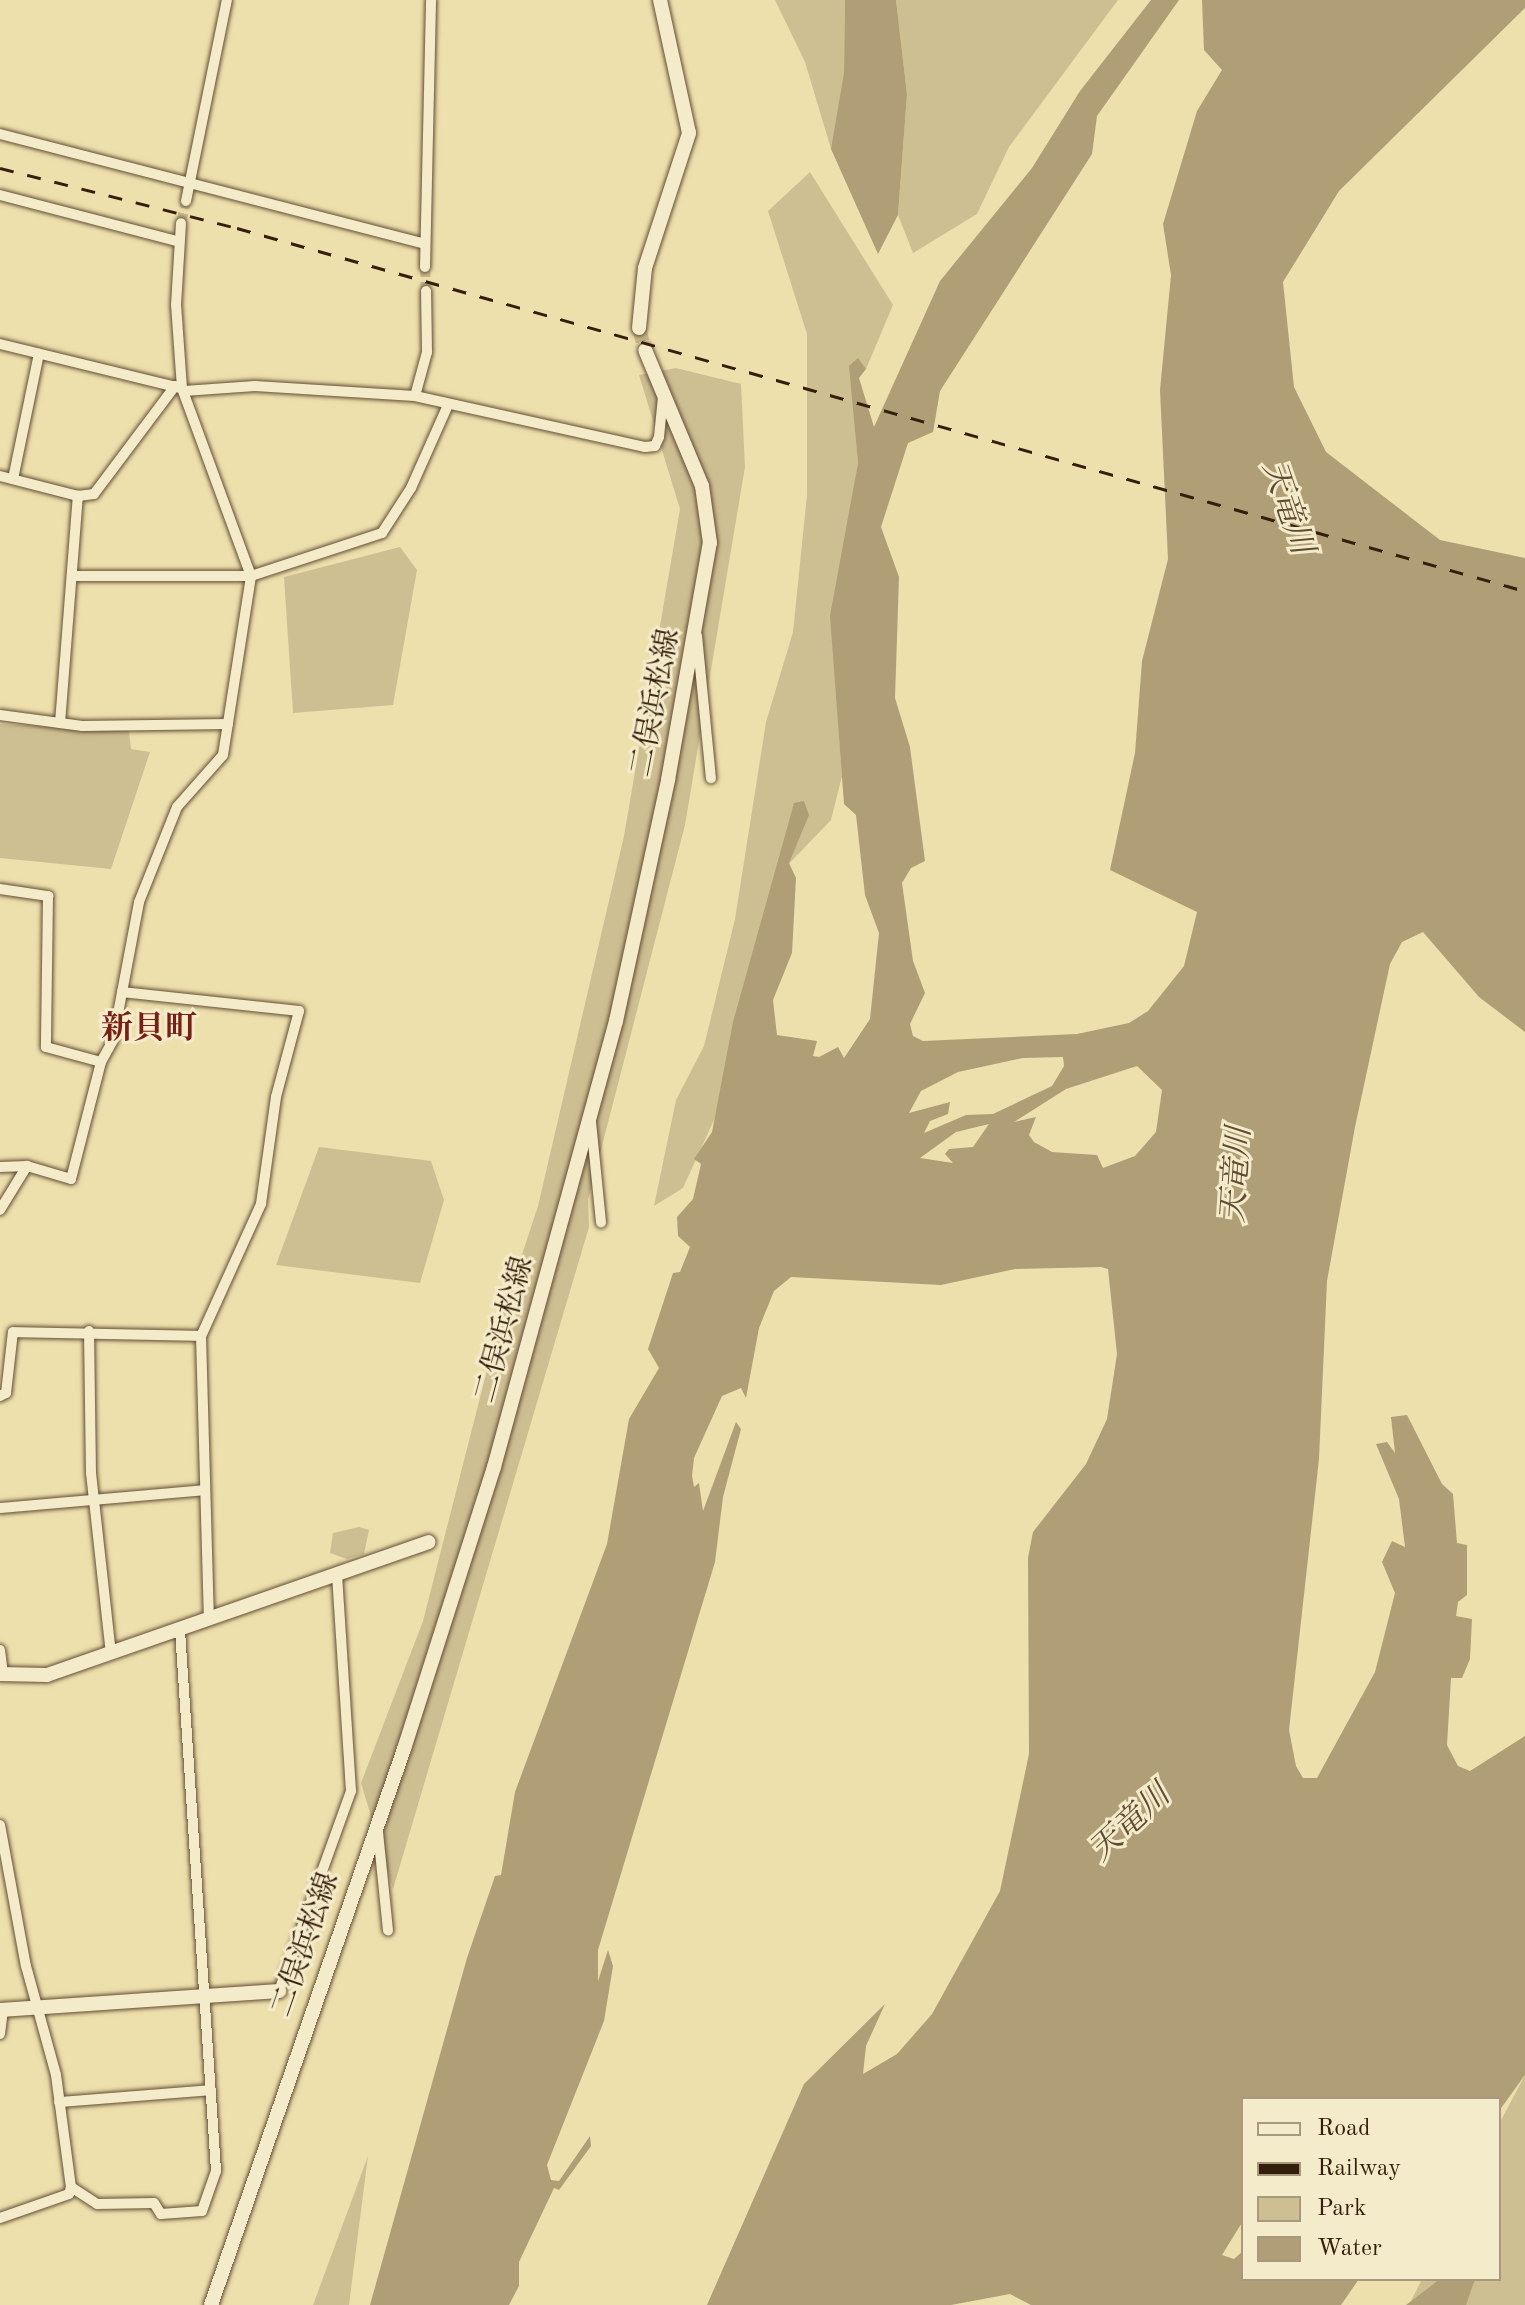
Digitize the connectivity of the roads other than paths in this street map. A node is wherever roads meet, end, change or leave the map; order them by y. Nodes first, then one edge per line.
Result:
1 (227, 0) edge
2 (431, 0) edge
3 (660, 0) edge
4 (0, 134) edge
5 (192, 180) junction
6 (0, 195) edge
7 (186, 201) tunnel mouth
8 (181, 223) tunnel mouth
9 (176, 241) junction
10 (425, 244) junction
11 (425, 267) tunnel mouth
12 (426, 291) tunnel mouth
13 (639, 328) tunnel mouth
14 (0, 344) edge
15 (645, 350) tunnel mouth
16 (39, 354) junction
17 (180, 388) junction
18 (415, 396) junction
19 (663, 397) junction
20 (447, 407) junction
21 (0, 476) edge
22 (13, 479) junction
23 (78, 496) junction
24 (72, 576) junction
25 (251, 576) junction
26 (696, 630) junction
27 (0, 715) edge
28 (60, 723) junction
29 (228, 724) junction
30 (711, 778) dead end
31 (0, 889) edge
32 (122, 992) junction
33 (101, 1062) junction
34 (590, 1114) junction
35 (27, 1166) junction
36 (0, 1167) edge
37 (0, 1210) edge
38 (601, 1223) dead end
39 (89, 1331) junction
40 (201, 1336) junction
41 (0, 1396) edge
42 (204, 1490) junction
43 (93, 1502) junction
44 (0, 1508) edge
45 (429, 1542) dead end
46 (337, 1575) junction
47 (209, 1620) junction
48 (180, 1630) junction
49 (0, 1650) edge
50 (111, 1653) junction
51 (2, 1674) edge
52 (378, 1818) junction
53 (0, 1825) edge
54 (388, 1930) dead end
55 (279, 1991) joint
56 (205, 1995) junction
57 (39, 2007) junction
58 (2, 2010) edge
59 (0, 2034) edge
60 (211, 2090) junction
61 (59, 2102) junction
62 (71, 2187) junction
63 (0, 2218) edge
64 (211, 2305) edge

1 - 5 street
2 - 10 street
3 - 13 main road
4 - 5 street
5 - 7 street
5 - 10 street
6 - 9 street
8 - 9 street
9 - 17 street
10 - 11 street
12 - 18 street
14 - 16 street
15 - 19 main road, 二俣浜松線
16 - 17 street
16 - 22 street
17 - 18 street
17 - 23 street
17 - 25 street
18 - 20 street
19 - 20 street
19 - 26 main road, 二俣浜松線
20 - 25 street
21 - 22 street
22 - 23 street
23 - 24 street
24 - 25 street
24 - 28 street
25 - 29 street
26 - 30 street
26 - 34 main road, 二俣浜松線
27 - 28 street
28 - 29 street
29 - 32 street
31 - 33 street
32 - 33 street
32 - 40 street
33 - 35 street
34 - 38 street
34 - 52 main road, 二俣浜松線
35 - 36 street
35 - 37 street
39 - 40 street
39 - 41 street
39 - 43 street
40 - 42 street
42 - 43 street
42 - 47 street
43 - 44 street
43 - 50 street
45 - 46 main road
46 - 47 main road
46 - 55 street
47 - 48 main road
48 - 50 main road
48 - 56 street
49 - 51 street
50 - 51 main road
52 - 54 street
52 - 64 main road, 二俣浜松線
53 - 57 street
55 - 56 main road
56 - 57 main road
56 - 60 street
57 - 58 main road
57 - 61 street
58 - 59 street
60 - 61 street
60 - 62 street
61 - 62 street
62 - 63 street

